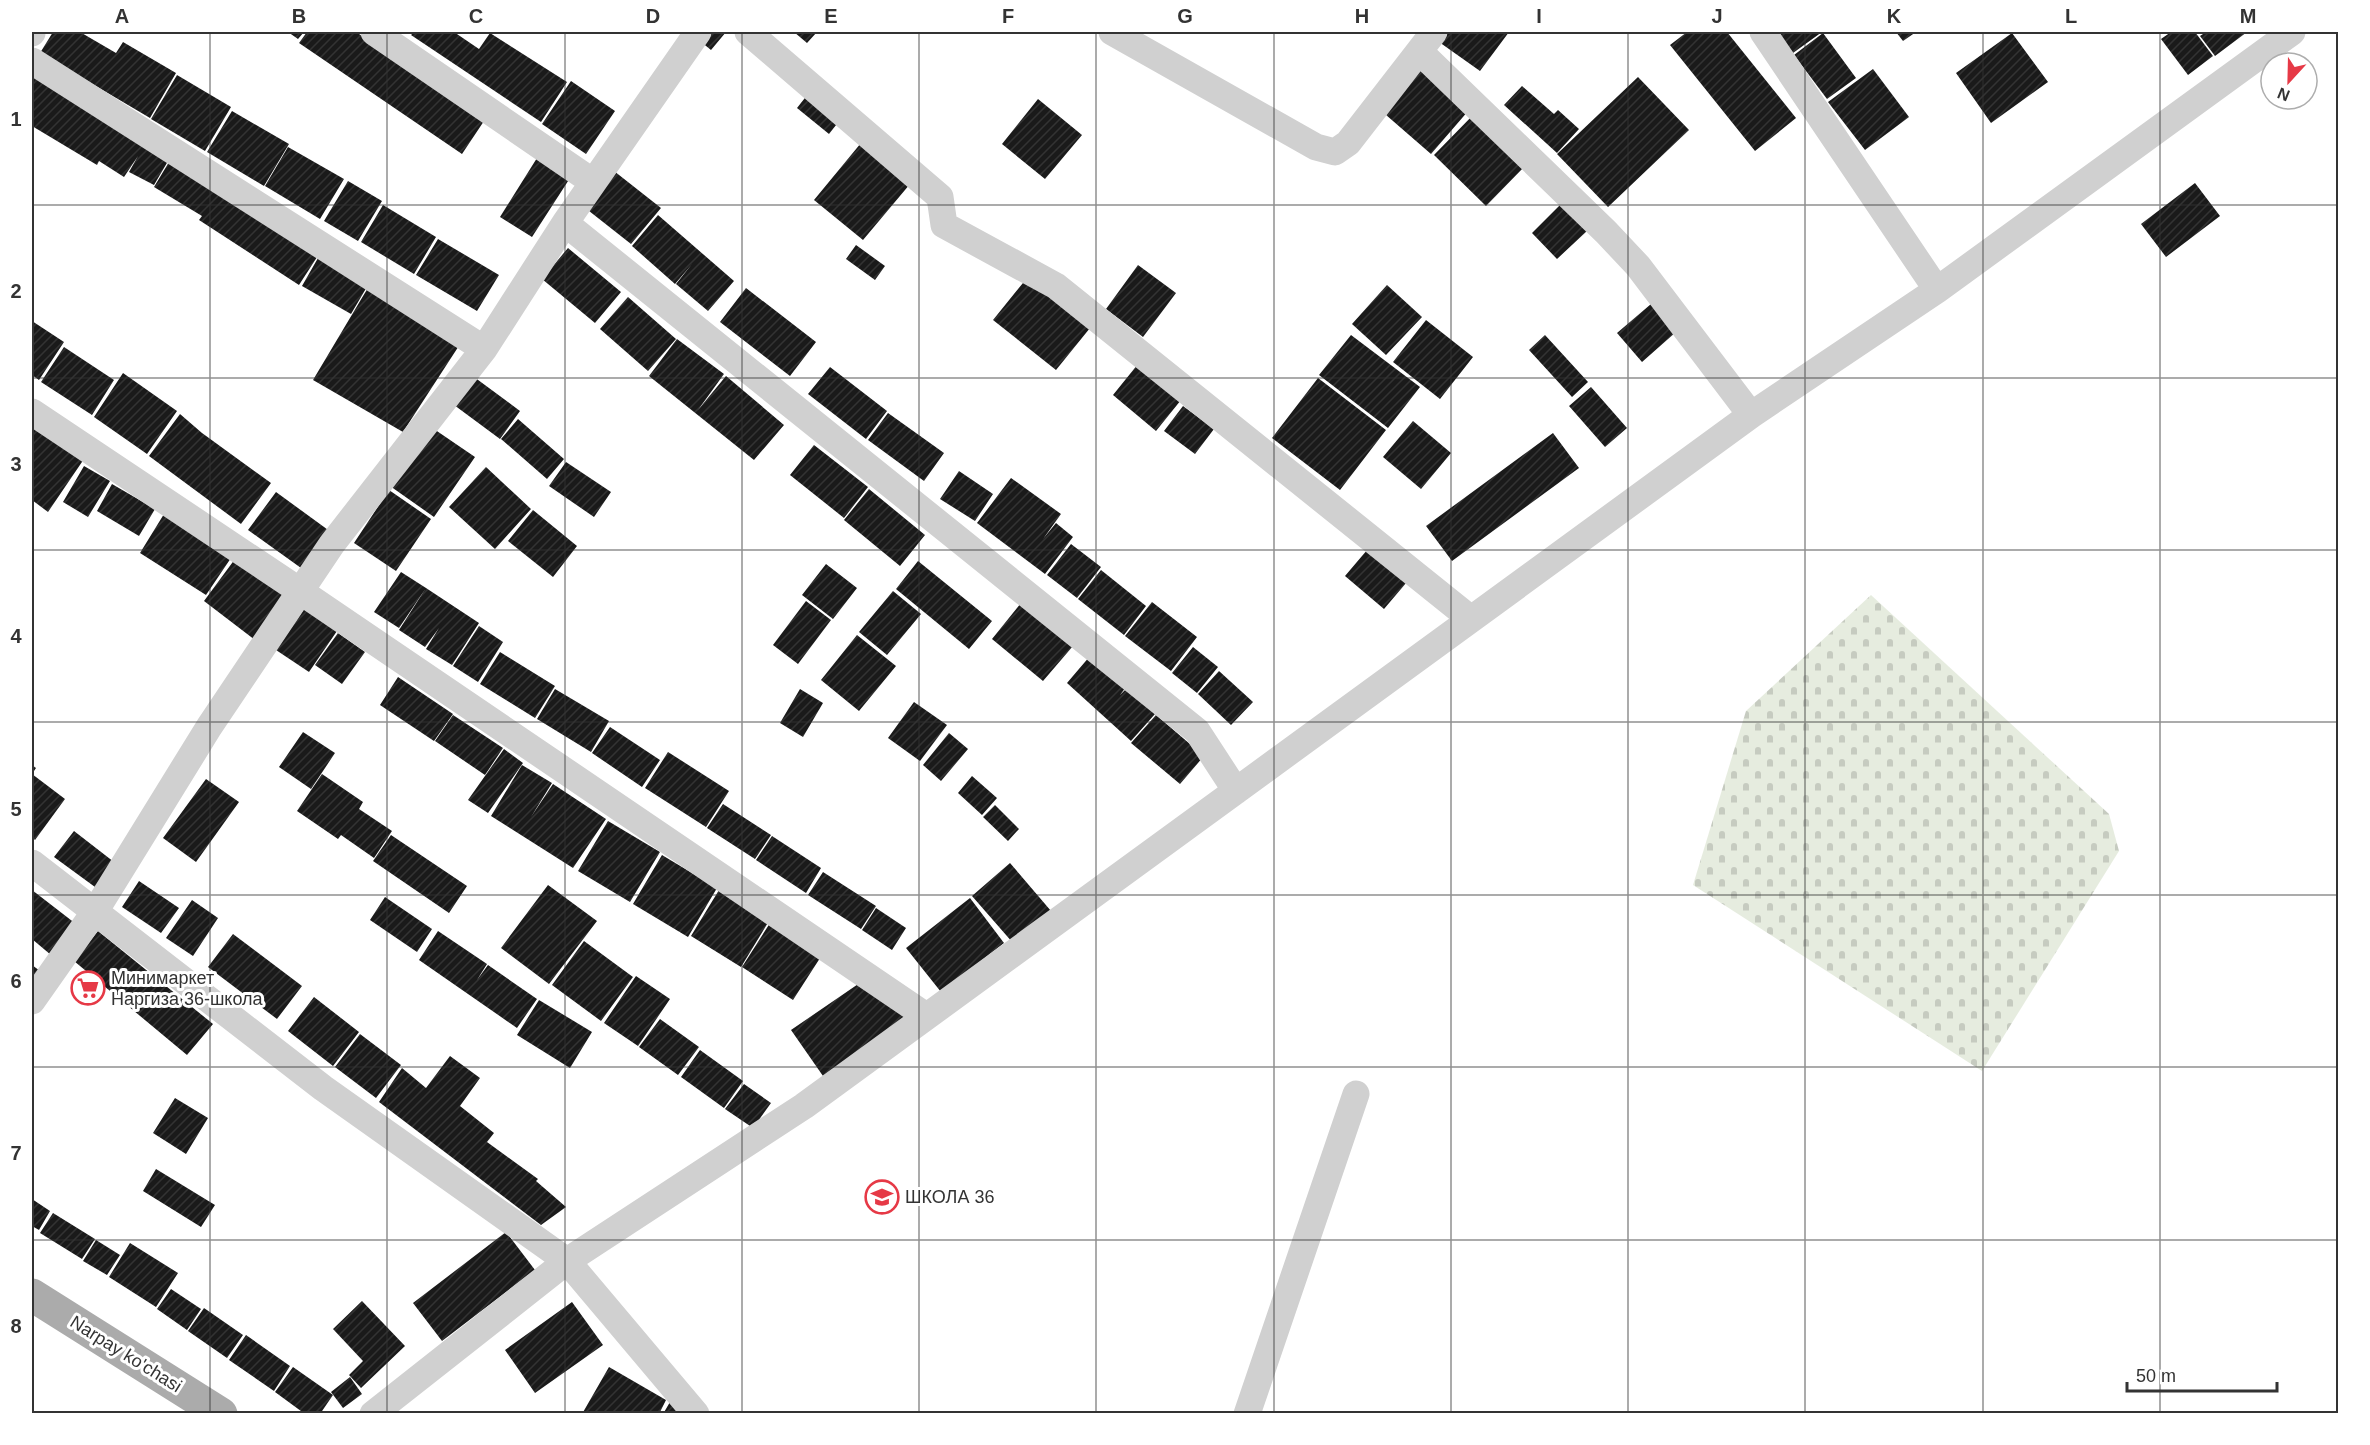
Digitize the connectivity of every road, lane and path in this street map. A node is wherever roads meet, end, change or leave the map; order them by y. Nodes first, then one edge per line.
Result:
1 (374, 32) edge
2 (698, 32) edge
3 (748, 32) edge
4 (1112, 32) edge
5 (1763, 32) edge
6 (2292, 32) edge
7 (1427, 42) edge
8 (32, 61) edge
9 (593, 182) junction
10 (565, 223) junction
11 (1937, 290) junction
12 (484, 349) junction
13 (32, 412) edge
14 (1751, 415) junction
15 (300, 591) junction
16 (1471, 619) junction
17 (1236, 790) junction
18 (32, 862) edge
19 (96, 910) junction
20 (32, 1001) edge
21 (926, 1016) junction
22 (1356, 1094) dead end
23 (567, 1261) junction
24 (32, 1295) edge
25 (221, 1413) edge
26 (373, 1413) edge
27 (696, 1413) edge
28 (1247, 1413) edge

1 - 9 street
2 - 9 street
3 - 16 street
4 - 7 street
5 - 11 street
6 - 11 street
7 - 14 street
8 - 12 street
9 - 10 street
10 - 12 street
10 - 17 street
11 - 14 street
12 - 15 street
13 - 15 street
14 - 16 street
15 - 19 street
15 - 21 street
16 - 17 street
17 - 21 street
18 - 19 street
19 - 20 street
19 - 23 street
21 - 23 street
22 - 28 street
23 - 26 street
23 - 27 street
24 - 25 main road, Narpay ko'chasi

